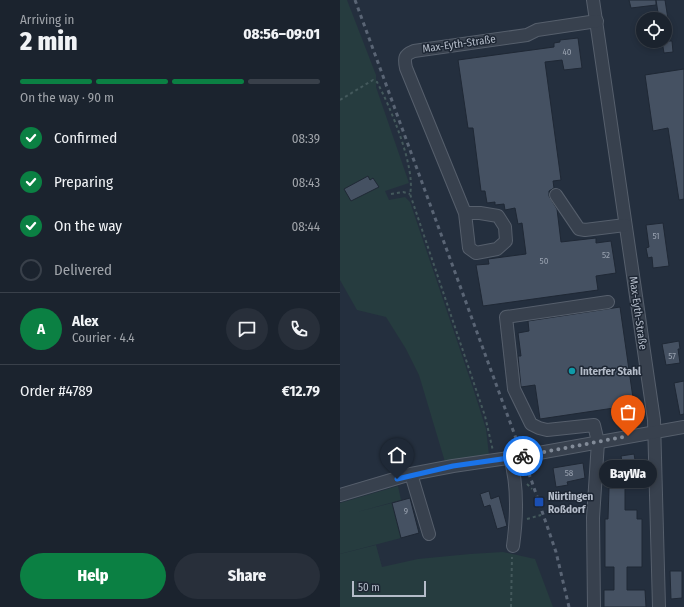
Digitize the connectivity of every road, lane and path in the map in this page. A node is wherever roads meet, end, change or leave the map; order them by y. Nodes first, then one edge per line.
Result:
1 (593, 0) edge
2 (597, 21) junction
3 (340, 100) edge
4 (391, 194) dead end
5 (410, 194) junction
6 (556, 195) dead end
7 (465, 213) dead end
8 (625, 225) junction
9 (608, 302) dead end
10 (684, 427) edge
11 (655, 432) junction
12 (598, 442) junction
13 (510, 457) junction
14 (495, 460) junction
15 (411, 474) junction
16 (340, 496) edge
17 (541, 515) dead end
18 (530, 518) dead end
19 (429, 534) dead end
20 (512, 546) joint
21 (511, 607) edge
22 (594, 607) edge
23 (659, 607) edge

1 - 2 street, Max-Eyth-Straße
2 - 7 street, Max-Eyth-Straße
2 - 8 street, Max-Eyth-Straße
3 - 5 path
4 - 5 path
5 - 14 path
6 - 8 street
8 - 11 street, Max-Eyth-Straße
9 - 12 street
10 - 11 street
11 - 12 street
11 - 23 street, Max-Eyth-Straße
12 - 13 street
12 - 22 street
13 - 14 street
13 - 20 street
14 - 15 street
15 - 16 street
15 - 19 street
17 - 18 path
20 - 21 path

